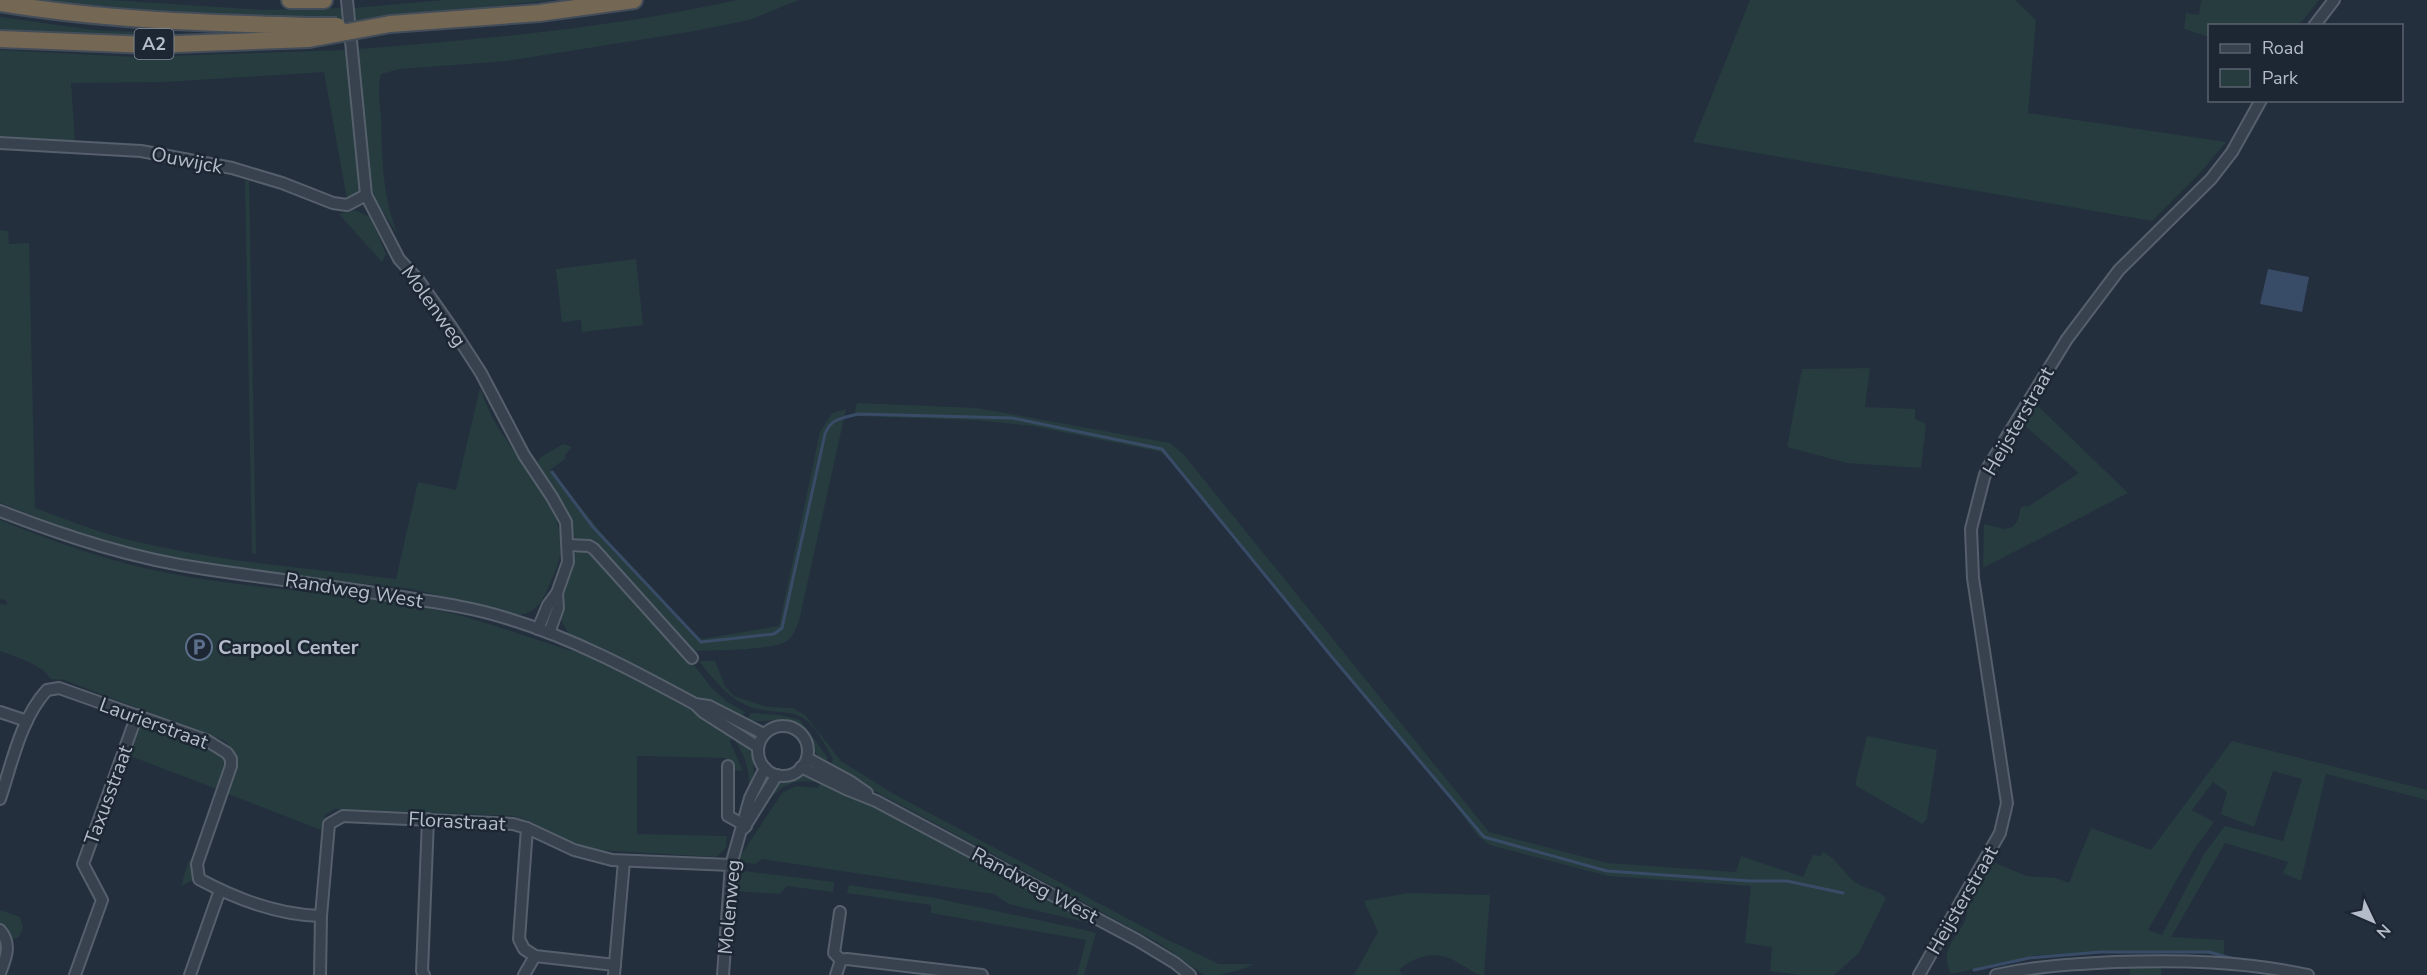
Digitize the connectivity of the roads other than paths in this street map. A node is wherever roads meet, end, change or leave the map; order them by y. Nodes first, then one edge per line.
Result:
1 (290, 0) edge
2 (305, 0) edge
3 (324, 0) edge
4 (347, 0) edge
5 (634, 0) edge
6 (2334, 0) edge
7 (0, 3) edge
8 (2316, 24) edge
9 (309, 33) junction
10 (0, 39) edge
11 (2260, 102) edge
12 (0, 143) edge
13 (366, 195) junction
14 (0, 511) edge
15 (568, 545) junction
16 (544, 631) junction
17 (692, 658) dead end
18 (696, 704) junction
19 (0, 712) edge
20 (137, 715) junction
21 (27, 721) junction
22 (764, 734) junction
23 (758, 747) junction
24 (804, 763) junction
25 (728, 766) dead end
26 (765, 768) junction
27 (777, 775) junction
28 (0, 799) edge
29 (428, 819) junction
30 (744, 825) junction
31 (527, 828) junction
32 (624, 861) junction
33 (731, 865) junction
34 (220, 890) junction
35 (840, 912) dead end
36 (321, 916) junction
37 (0, 930) edge
38 (535, 956) junction
39 (841, 960) junction
40 (615, 970) edge
41 (1, 974) edge
42 (1924, 974) edge
43 (75, 975) edge
44 (190, 975) edge
45 (320, 975) edge
46 (424, 975) edge
47 (524, 975) edge
48 (723, 975) edge
49 (836, 975) edge
50 (982, 975) edge
51 (1190, 975) edge
52 (1996, 975) edge
53 (2308, 975) edge

1 - 2 highway
2 - 3 highway
4 - 13 street, Molenweg
5 - 9 highway, A2, bridge
6 - 8 street
7 - 9 highway, A2
9 - 10 highway, A2
11 - 42 street, Heijsterstraat
12 - 13 street, Ouwijck
13 - 15 street, Molenweg
14 - 16 street, Randweg West
15 - 16 street, Molenweg
15 - 17 street
16 - 18 street, Randweg West
18 - 22 street, Randweg West
18 - 23 street, Randweg West
19 - 21 street
20 - 21 street, Laurierstraat
20 - 34 street, Laurierstraat
20 - 43 street, Taxusstraat
21 - 28 street, Laurierstraat
22 - 23 street
22 - 24 street
23 - 26 street
24 - 27 street
24 - 51 street, Randweg West
25 - 30 street
26 - 27 street
26 - 30 street, Molenweg
27 - 30 street, Molenweg
29 - 31 street, Florastraat
29 - 36 street, Florastraat
29 - 46 street
30 - 33 street, Molenweg
31 - 32 street, Florastraat
31 - 38 street
32 - 33 street, Florastraat
32 - 40 street
33 - 48 street, Molenweg
34 - 36 street, Laurierstraat
34 - 44 street
35 - 39 street
36 - 45 street, Florastraat
37 - 41 street
38 - 40 street
38 - 47 street
39 - 49 street
39 - 50 street
52 - 53 street

